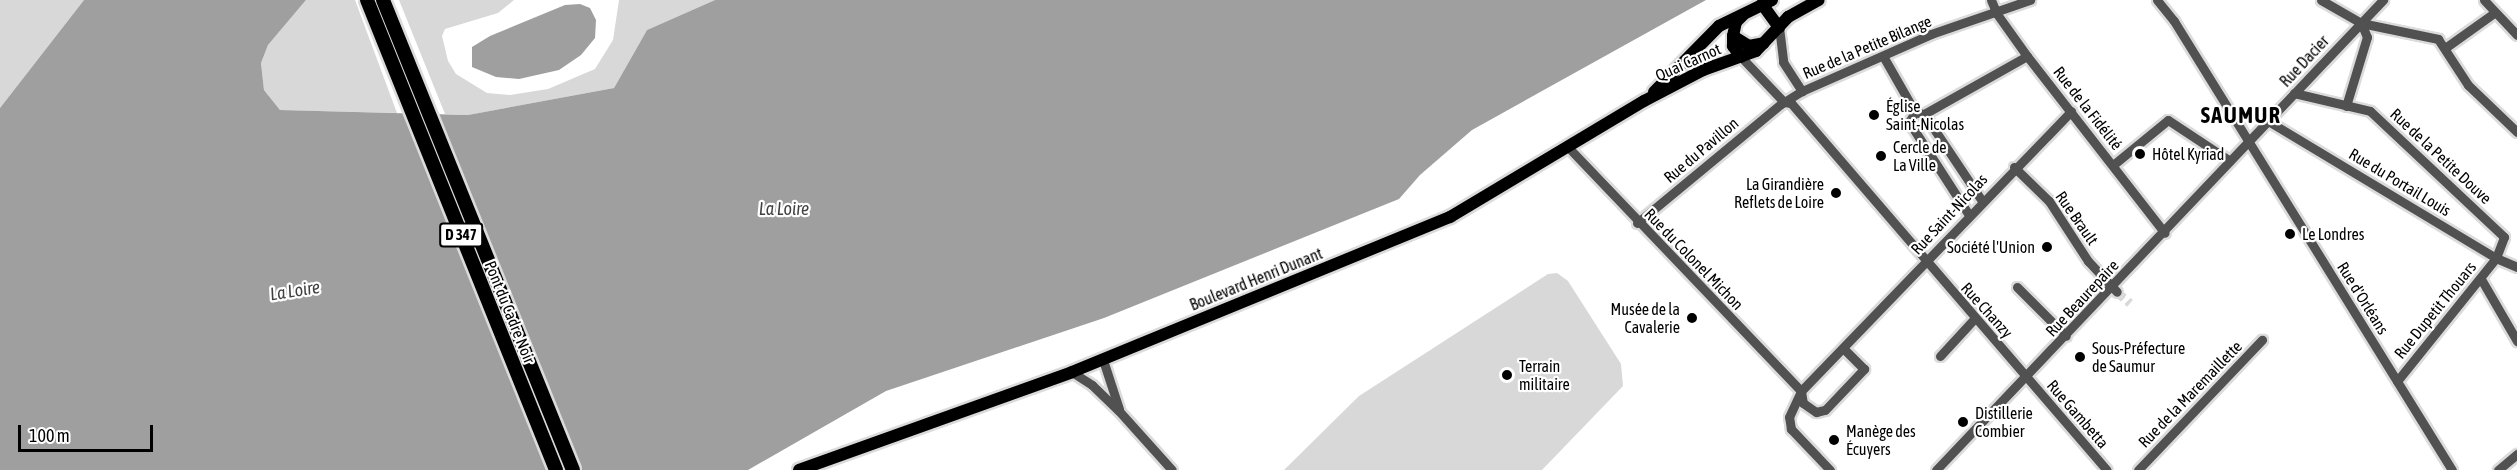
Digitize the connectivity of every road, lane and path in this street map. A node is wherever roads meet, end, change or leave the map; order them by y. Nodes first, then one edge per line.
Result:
1 (366, 0) edge
2 (384, 0) edge
3 (1819, 0) edge
4 (1992, 0) edge
5 (2030, 0) edge
6 (2157, 0) edge
7 (2369, 0) edge
8 (2383, 0) edge
9 (2484, 0) edge
10 (2324, 1) edge
11 (1767, 2) edge
12 (1748, 10) junction
13 (2373, 10) junction
14 (2494, 13) junction
15 (1997, 14) junction
16 (2361, 22) junction
17 (1779, 27) junction
18 (2517, 35) edge
19 (1733, 36) junction
20 (1766, 42) junction
21 (2445, 48) junction
22 (2027, 56) junction
23 (1741, 57) junction
24 (1883, 57) junction
25 (1802, 91) junction
26 (2294, 93) junction
27 (1644, 101) junction
28 (1784, 102) junction
29 (2346, 106) junction
30 (2071, 111) junction
31 (1919, 113) junction
32 (2268, 121) junction
33 (2517, 132) edge
34 (2246, 143) junction
35 (1567, 146) junction
36 (2230, 161) junction
37 (2113, 165) junction
38 (2014, 167) junction
39 (1982, 201) junction
40 (1969, 215) junction
41 (1637, 223) junction
42 (2165, 233) junction
43 (2496, 258) junction
44 (1924, 263) junction
45 (2517, 267) edge
46 (2481, 279) junction
47 (2017, 287) dead end
48 (2114, 290) junction
49 (1974, 319) junction
50 (2066, 336) junction
51 (2262, 340) dead end
52 (2517, 341) edge
53 (1844, 349) junction
54 (1940, 356) dead end
55 (1103, 360) junction
56 (1072, 372) junction
57 (2027, 377) junction
58 (2397, 381) junction
59 (1801, 391) junction
60 (1119, 411) junction
61 (862, 448) junction
62 (2517, 454) edge
63 (1939, 469) edge
64 (556, 470) edge
65 (573, 470) edge
66 (799, 470) edge
67 (818, 470) edge
68 (1172, 470) edge
69 (1830, 470) edge
70 (2107, 470) edge
71 (2138, 470) edge
72 (2452, 470) edge
73 (2498, 470) edge

1 - 64 highway, Pont du Cadre Noir / D 347
2 - 65 highway, Pont du Cadre Noir / D 347
3 - 17 main road, Quai Carnot
4 - 15 street, Rue de la Fidélité
5 - 15 street, Rue de la Petite Bilange
6 - 34 street, Rue d'Orléans
7 - 13 street
8 - 13 street, Rue Dacier
9 - 14 street
10 - 16 street
11 - 12 main road, Quai Carnot
11 - 17 main road
12 - 19 main road
12 - 27 main road, Quai Carnot
13 - 16 street, Rue Dacier
14 - 18 street
14 - 21 street
15 - 22 street, Rue de la Fidélité
15 - 24 street, Rue de la Petite Bilange
16 - 21 street
16 - 26 street, Rue Dacier
16 - 29 street
17 - 20 main road, Quai Carnot
17 - 25 street
19 - 20 main road
19 - 23 main road
20 - 23 main road, Quai Carnot
21 - 33 street
22 - 30 street, Rue de la Fidélité
22 - 31 street
23 - 27 main road, Quai Carnot
23 - 28 street, Rue Chanzy
24 - 25 street, Rue de la Petite Bilange
24 - 31 street
25 - 28 street, Rue de la Petite Bilange
26 - 29 street, Rue de la Petite Douve
26 - 32 street, Rue Dacier
27 - 35 main road, Boulevard Henri Dunant
28 - 41 street, Rue du Pavillon
28 - 44 street, Rue Chanzy
29 - 43 street, Rue de la Petite Douve
30 - 37 street, Rue de la Fidélité
30 - 38 street, Rue Saint-Nicolas
31 - 39 street
31 - 40 street
32 - 34 street, Rue Dacier
32 - 43 street, Rue du Portail Louis
34 - 36 street, Rue Beaurepaire
34 - 58 street, Rue d'Orléans
35 - 41 street, Rue du Colonel Michon
35 - 55 main road, Boulevard Henri Dunant
36 - 37 street
36 - 42 street, Rue Beaurepaire
37 - 42 street, Rue de la Fidélité
38 - 39 street, Rue Saint-Nicolas
38 - 48 street, Rue Brault
39 - 40 street, Rue Saint-Nicolas
40 - 44 street, Rue Saint-Nicolas
41 - 59 street, Rue du Colonel Michon
42 - 48 street, Rue Beaurepaire
43 - 45 street, Rue du Portail Louis
43 - 46 street, Rue Dupetit Thouars
44 - 49 street, Rue Chanzy
44 - 53 street, Rue Saint-Nicolas
46 - 52 street
46 - 58 street, Rue Dupetit Thouars
47 - 50 street
48 - 50 street, Rue Beaurepaire
49 - 54 street
49 - 57 street, Rue Chanzy
50 - 57 street, Rue Beaurepaire
51 - 71 street, Rue de la Maremaillette
53 - 59 street, Rue Saint-Nicolas
53 - 59 street, Rue du Colonel Michon
55 - 56 main road, Boulevard Henri Dunant
55 - 60 street
56 - 60 street
56 - 61 main road, Boulevard Henri Dunant
57 - 63 street, Rue Beaurepaire
57 - 70 street, Rue Gambetta
58 - 72 street, Rue d'Orléans
59 - 69 street
60 - 68 street
61 - 66 main road
61 - 67 main road
62 - 73 street

